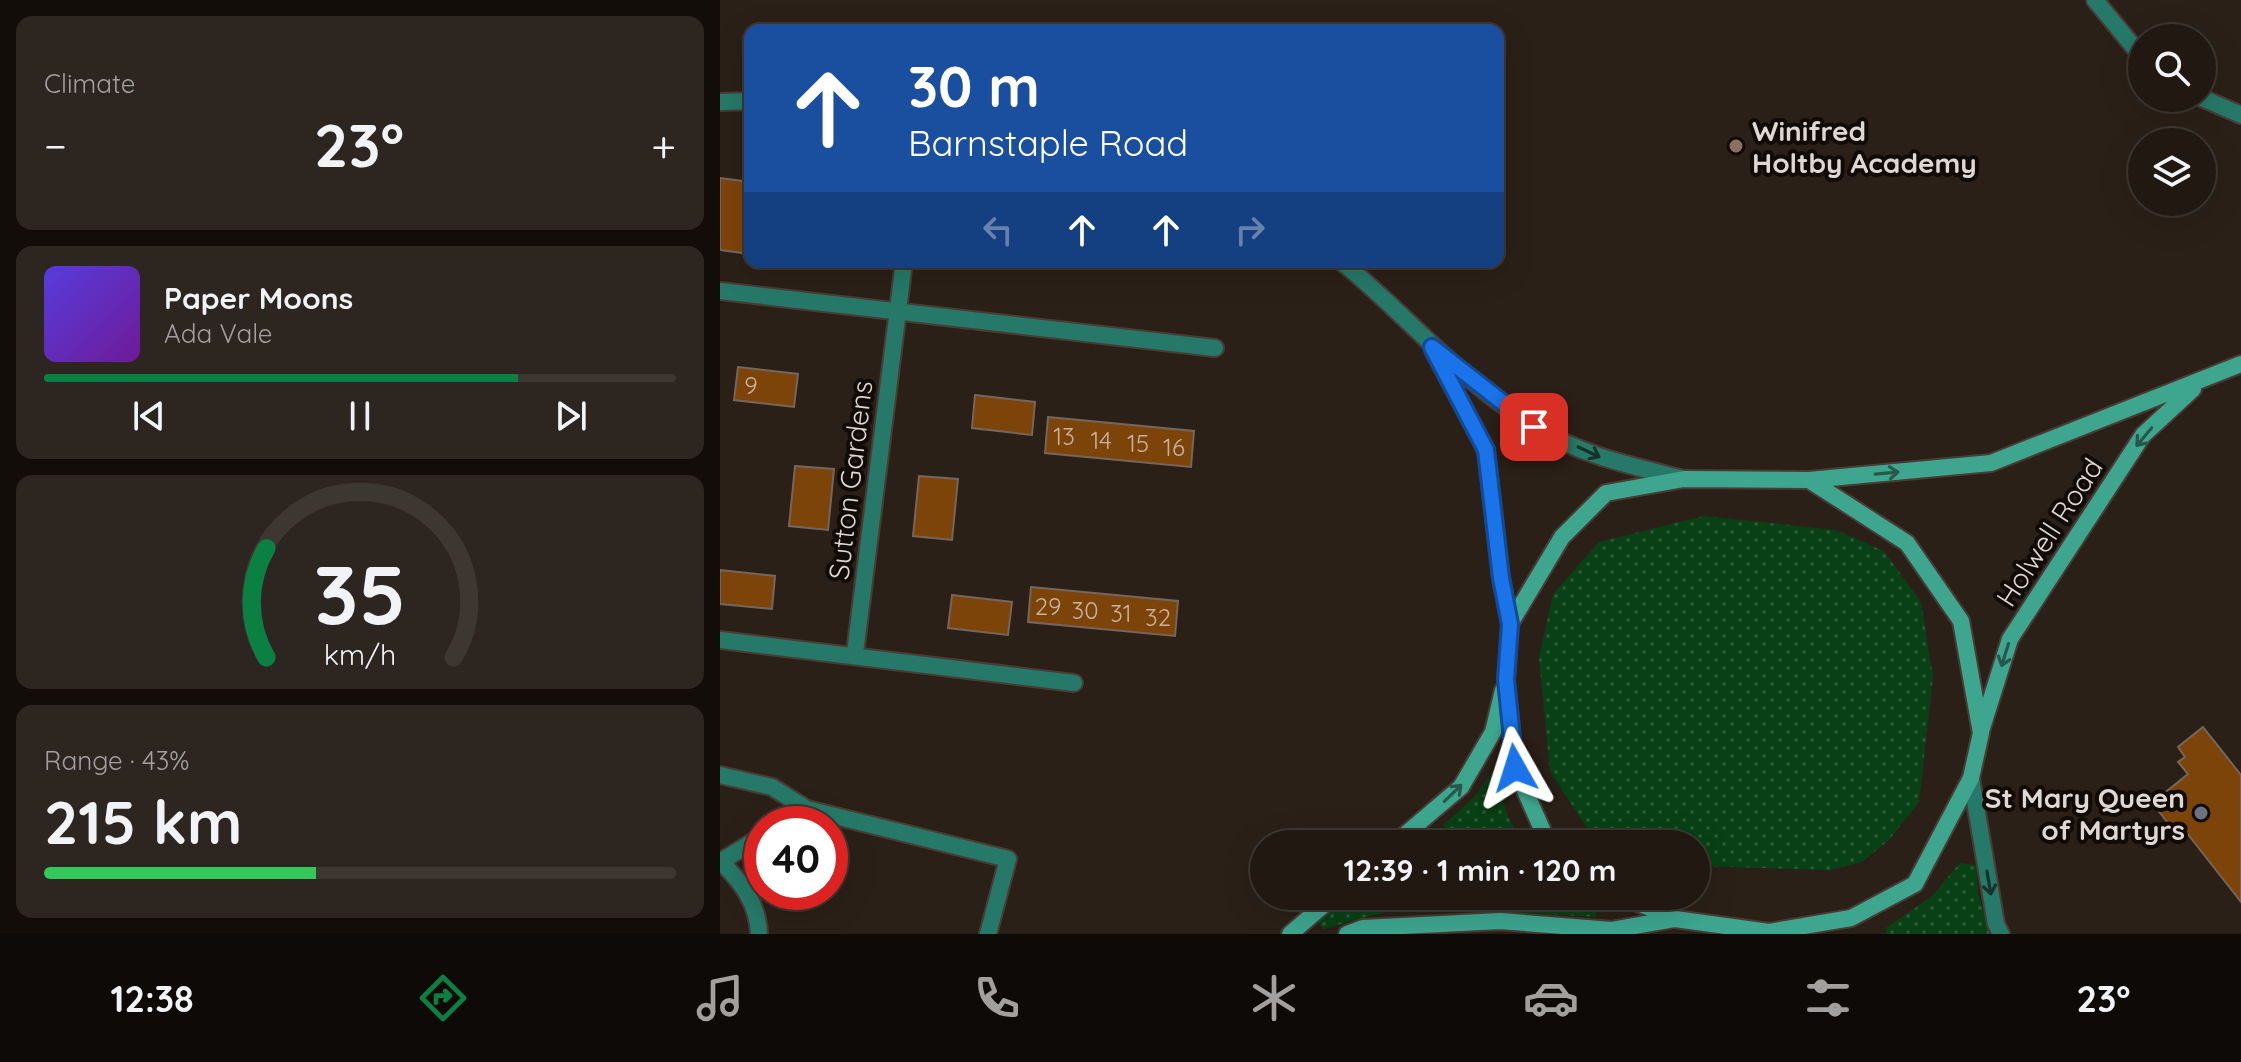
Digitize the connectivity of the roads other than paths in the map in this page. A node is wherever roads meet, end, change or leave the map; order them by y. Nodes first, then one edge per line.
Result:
1 (2095, 0) edge
2 (2128, 40) edge
3 (744, 101) edge
4 (720, 102) edge
5 (2216, 104) edge
6 (2241, 115) edge
7 (903, 268) edge
8 (1349, 268) edge
9 (720, 291) edge
10 (898, 313) junction
11 (1432, 347) junction
12 (1215, 348) dead end
13 (2241, 364) edge
14 (2200, 383) junction
15 (1684, 479) junction
16 (1809, 480) junction
17 (1510, 624) junction
18 (720, 640) edge
19 (855, 653) junction
20 (1506, 680) junction
21 (1074, 683) dead end
22 (1981, 733) junction
23 (720, 775) edge
24 (1971, 778) junction
25 (802, 806) edge
26 (848, 819) edge
27 (1410, 830) edge
28 (1542, 830) edge
29 (744, 847) edge
30 (720, 862) edge
31 (1318, 910) edge
32 (1654, 910) edge
33 (1675, 919) junction
34 (1769, 932) junction
35 (759, 934) edge
36 (988, 934) edge
37 (1290, 934) edge
38 (1347, 934) edge
39 (1787, 934) edge
40 (2001, 934) edge

1 - 2 street
3 - 4 street
5 - 6 street
7 - 10 street, Sutton Gardens
8 - 11 street
9 - 10 street
10 - 12 street
10 - 19 street, Sutton Gardens
11 -> 15 street
11 - 17 street
13 - 14 street, Holwell Road
16 -> 14 street, Holwell Road
14 -> 22 street, Holwell Road
15 - 16 street, Holwell Road
15 - 17 street, Holwell Road
16 - 22 street
17 - 20 street
18 - 19 street
19 - 21 street
27 -> 20 street
20 - 28 street
22 - 24 street, Holwell Road
23 - 25 street
24 - 34 street, Holwell Road
24 -> 40 street
26 - 36 street
29 - 30 street
30 - 35 street
31 - 37 street
32 - 33 street
33 - 34 street, Holwell Road
33 - 38 street
34 - 39 street

